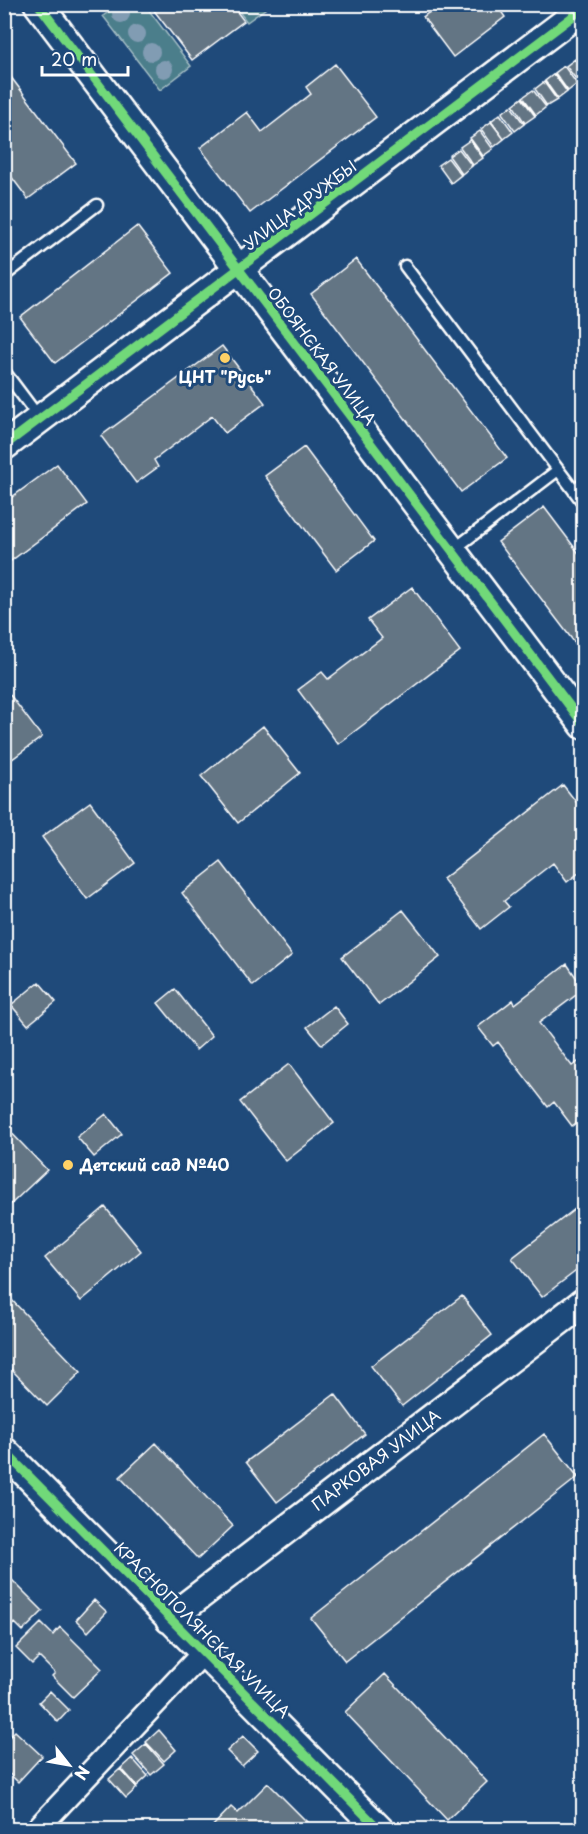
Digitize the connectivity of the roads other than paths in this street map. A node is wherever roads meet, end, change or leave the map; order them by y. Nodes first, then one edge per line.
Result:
1 (38, 4) edge
2 (584, 8) edge
3 (97, 206) dead end
4 (405, 266) dead end
5 (238, 270) junction
6 (4, 276) edge
7 (4, 371) edge
8 (40, 419) junction
9 (4, 446) edge
10 (558, 470) junction
11 (584, 483) edge
12 (573, 491) junction
13 (584, 504) edge
14 (452, 551) junction
15 (584, 724) edge
16 (584, 1302) edge
17 (4, 1451) edge
18 (169, 1619) junction
19 (203, 1653) junction
20 (36, 1830) edge
21 (380, 1830) edge

1 - 5 street, ОБОЯНСКАЯ УЛИЦА
2 - 5 street, УЛИЦА ДРУЖБЫ
3 - 6 lane
4 - 10 lane
5 - 8 street, УЛИЦА ДРУЖБЫ
5 - 14 street, ОБОЯНСКАЯ УЛИЦА
7 - 8 lane
8 - 9 street, УЛИЦА ДРУЖБЫ
10 - 12 lane
10 - 14 lane
11 - 12 lane
12 - 13 lane
14 - 15 street, ОБОЯНСКАЯ УЛИЦА
16 - 18 street, ПАРКОВАЯ УЛИЦА
17 - 18 street, КРАСНОПОЛЯНСКАЯ УЛИЦА
18 - 19 street, КРАСНОПОЛЯНСКАЯ УЛИЦА
19 - 20 street
19 - 21 street, КРАСНОПОЛЯНСКАЯ УЛИЦА

